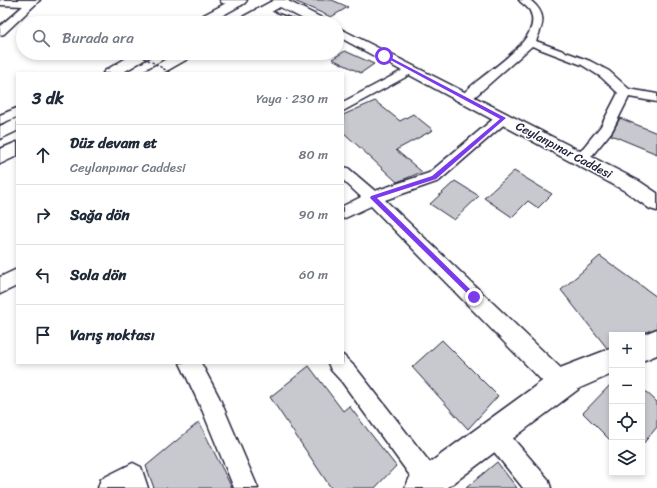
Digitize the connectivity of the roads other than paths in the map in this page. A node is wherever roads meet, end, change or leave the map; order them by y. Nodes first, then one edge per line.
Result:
1 (524, 0) edge
2 (543, 0) edge
3 (34, 1) edge
4 (235, 1) edge
5 (281, 1) edge
6 (0, 2) edge
7 (535, 9) junction
8 (261, 12) junction
9 (17, 16) edge
10 (211, 16) edge
11 (254, 16) edge
12 (272, 16) edge
13 (308, 16) edge
14 (16, 17) edge
15 (16, 29) dead end
16 (1, 30) edge
17 (344, 35) edge
18 (344, 42) edge
19 (530, 42) junction
20 (384, 56) junction
21 (133, 60) edge
22 (175, 60) edge
23 (412, 70) junction
24 (112, 72) edge
25 (154, 72) edge
26 (625, 92) junction
27 (466, 98) junction
28 (657, 98) edge
29 (344, 106) edge
30 (16, 112) edge
31 (504, 118) junction
32 (0, 120) edge
33 (16, 125) edge
34 (0, 133) edge
35 (16, 149) edge
36 (0, 158) edge
37 (581, 159) junction
38 (344, 173) edge
39 (373, 198) junction
40 (657, 203) edge
41 (344, 212) edge
42 (16, 278) edge
43 (0, 286) edge
44 (657, 342) edge
45 (645, 347) edge
46 (609, 362) edge
47 (190, 364) edge
48 (339, 364) edge
49 (561, 384) junction
50 (495, 435) junction
51 (425, 485) edge
52 (110, 488) edge
53 (136, 488) edge
54 (246, 488) edge
55 (539, 488) edge

1 - 7 street
2 - 7 street
3 - 6 street
3 - 9 street
4 - 8 main road
4 - 10 main road
5 - 8 main road
5 - 13 main road
7 - 19 street
8 - 11 main road
8 - 12 main road
14 - 16 street
15 - 16 street
17 - 20 main road
18 - 20 main road
19 - 26 street
19 - 27 street
20 - 23 main road, Ceylanpınar Caddesi
21 - 24 main road
22 - 25 main road
23 - 27 main road, Ceylanpınar Caddesi
23 - 29 street
26 - 28 street
26 - 37 street
27 - 31 main road, Ceylanpınar Caddesi
30 - 32 street
31 - 37 main road, Ceylanpınar Caddesi
31 - 39 street
33 - 34 main road
35 - 36 main road
37 - 40 main road, Ceylanpınar Caddesi
38 - 39 street
39 - 41 street
39 - 49 street
42 - 43 street
44 - 45 main road
46 - 49 main road
47 - 54 street
48 - 51 street
49 - 50 main road
50 - 51 main road
50 - 55 street
52 - 53 street

